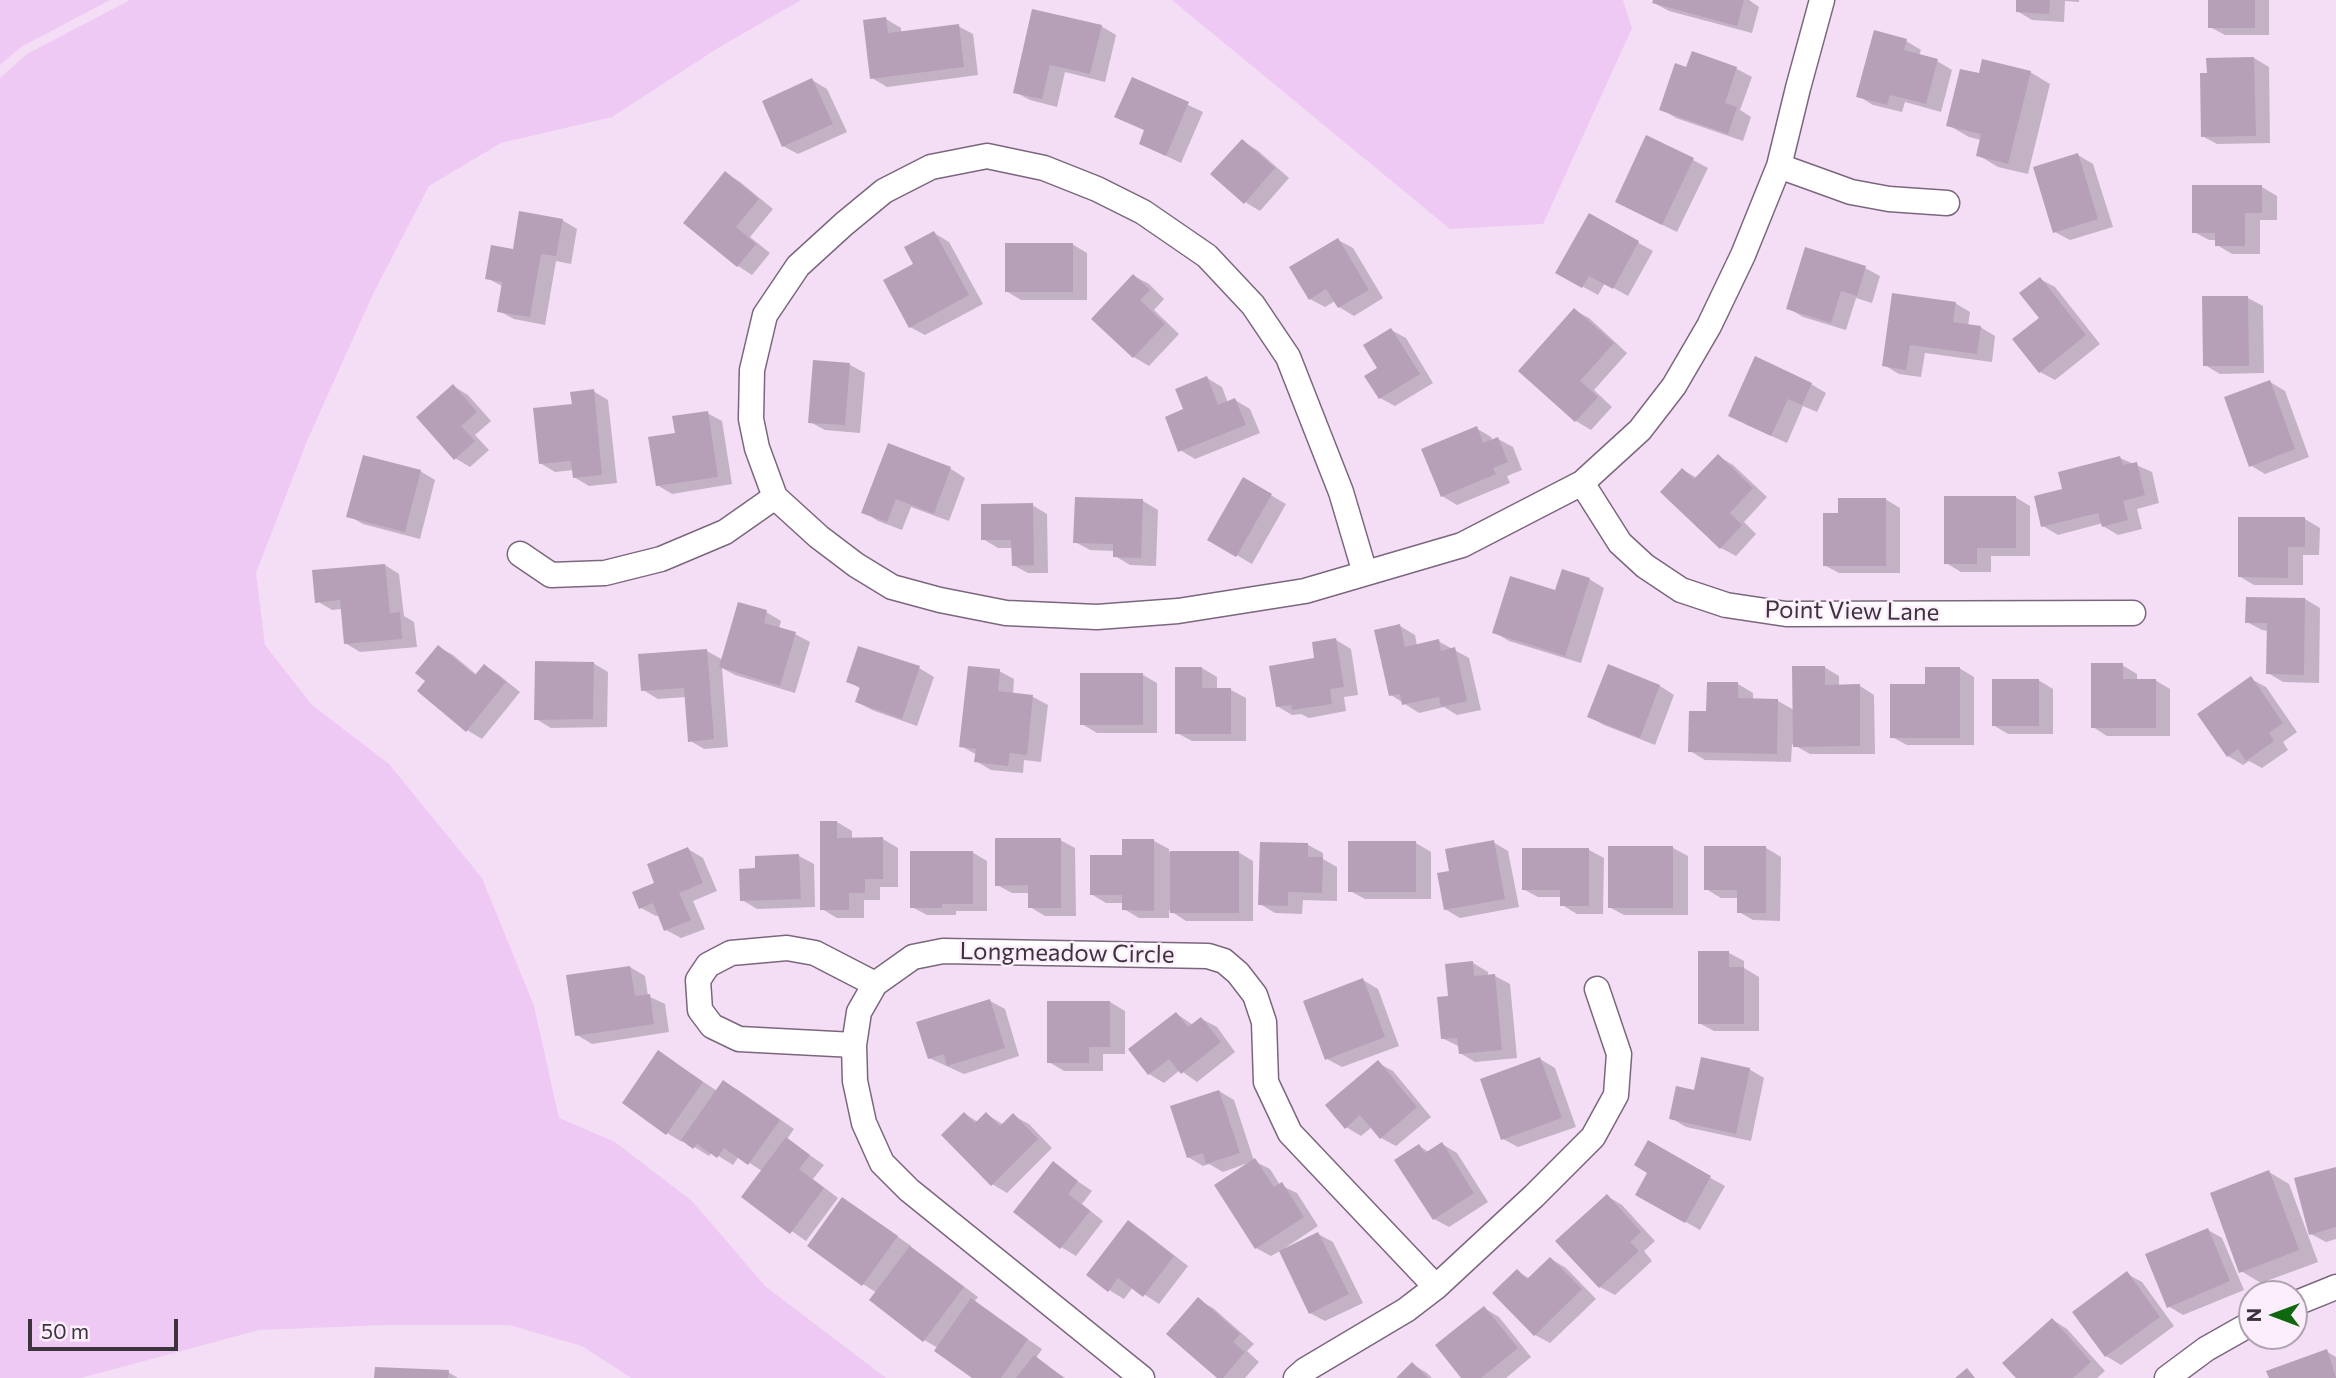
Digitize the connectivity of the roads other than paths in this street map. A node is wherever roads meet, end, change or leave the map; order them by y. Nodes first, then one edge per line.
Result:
1 (1822, 0) edge
2 (1779, 166) junction
3 (1947, 203) dead end
4 (1582, 483) junction
5 (775, 497) junction
6 (520, 554) dead end
7 (1365, 573) junction
8 (2133, 613) dead end
9 (876, 984) junction
10 (1597, 989) dead end
11 (854, 1045) junction
12 (1436, 1287) junction
13 (2336, 1287) edge
14 (2308, 1298) edge
15 (2238, 1331) edge
16 (1142, 1378) edge
17 (1296, 1378) edge
18 (2167, 1378) edge

1 - 2 street
2 - 3 street
2 - 4 street
4 - 7 street
4 - 8 street, Point View Lane
5 - 6 street
5 - 7 street
5 - 7 street
9 - 11 street, Longmeadow Circle
9 - 11 street
9 - 12 street, Longmeadow Circle
10 - 12 street
11 - 16 street, Longmeadow Circle
12 - 17 street
13 - 14 street
15 - 18 street

